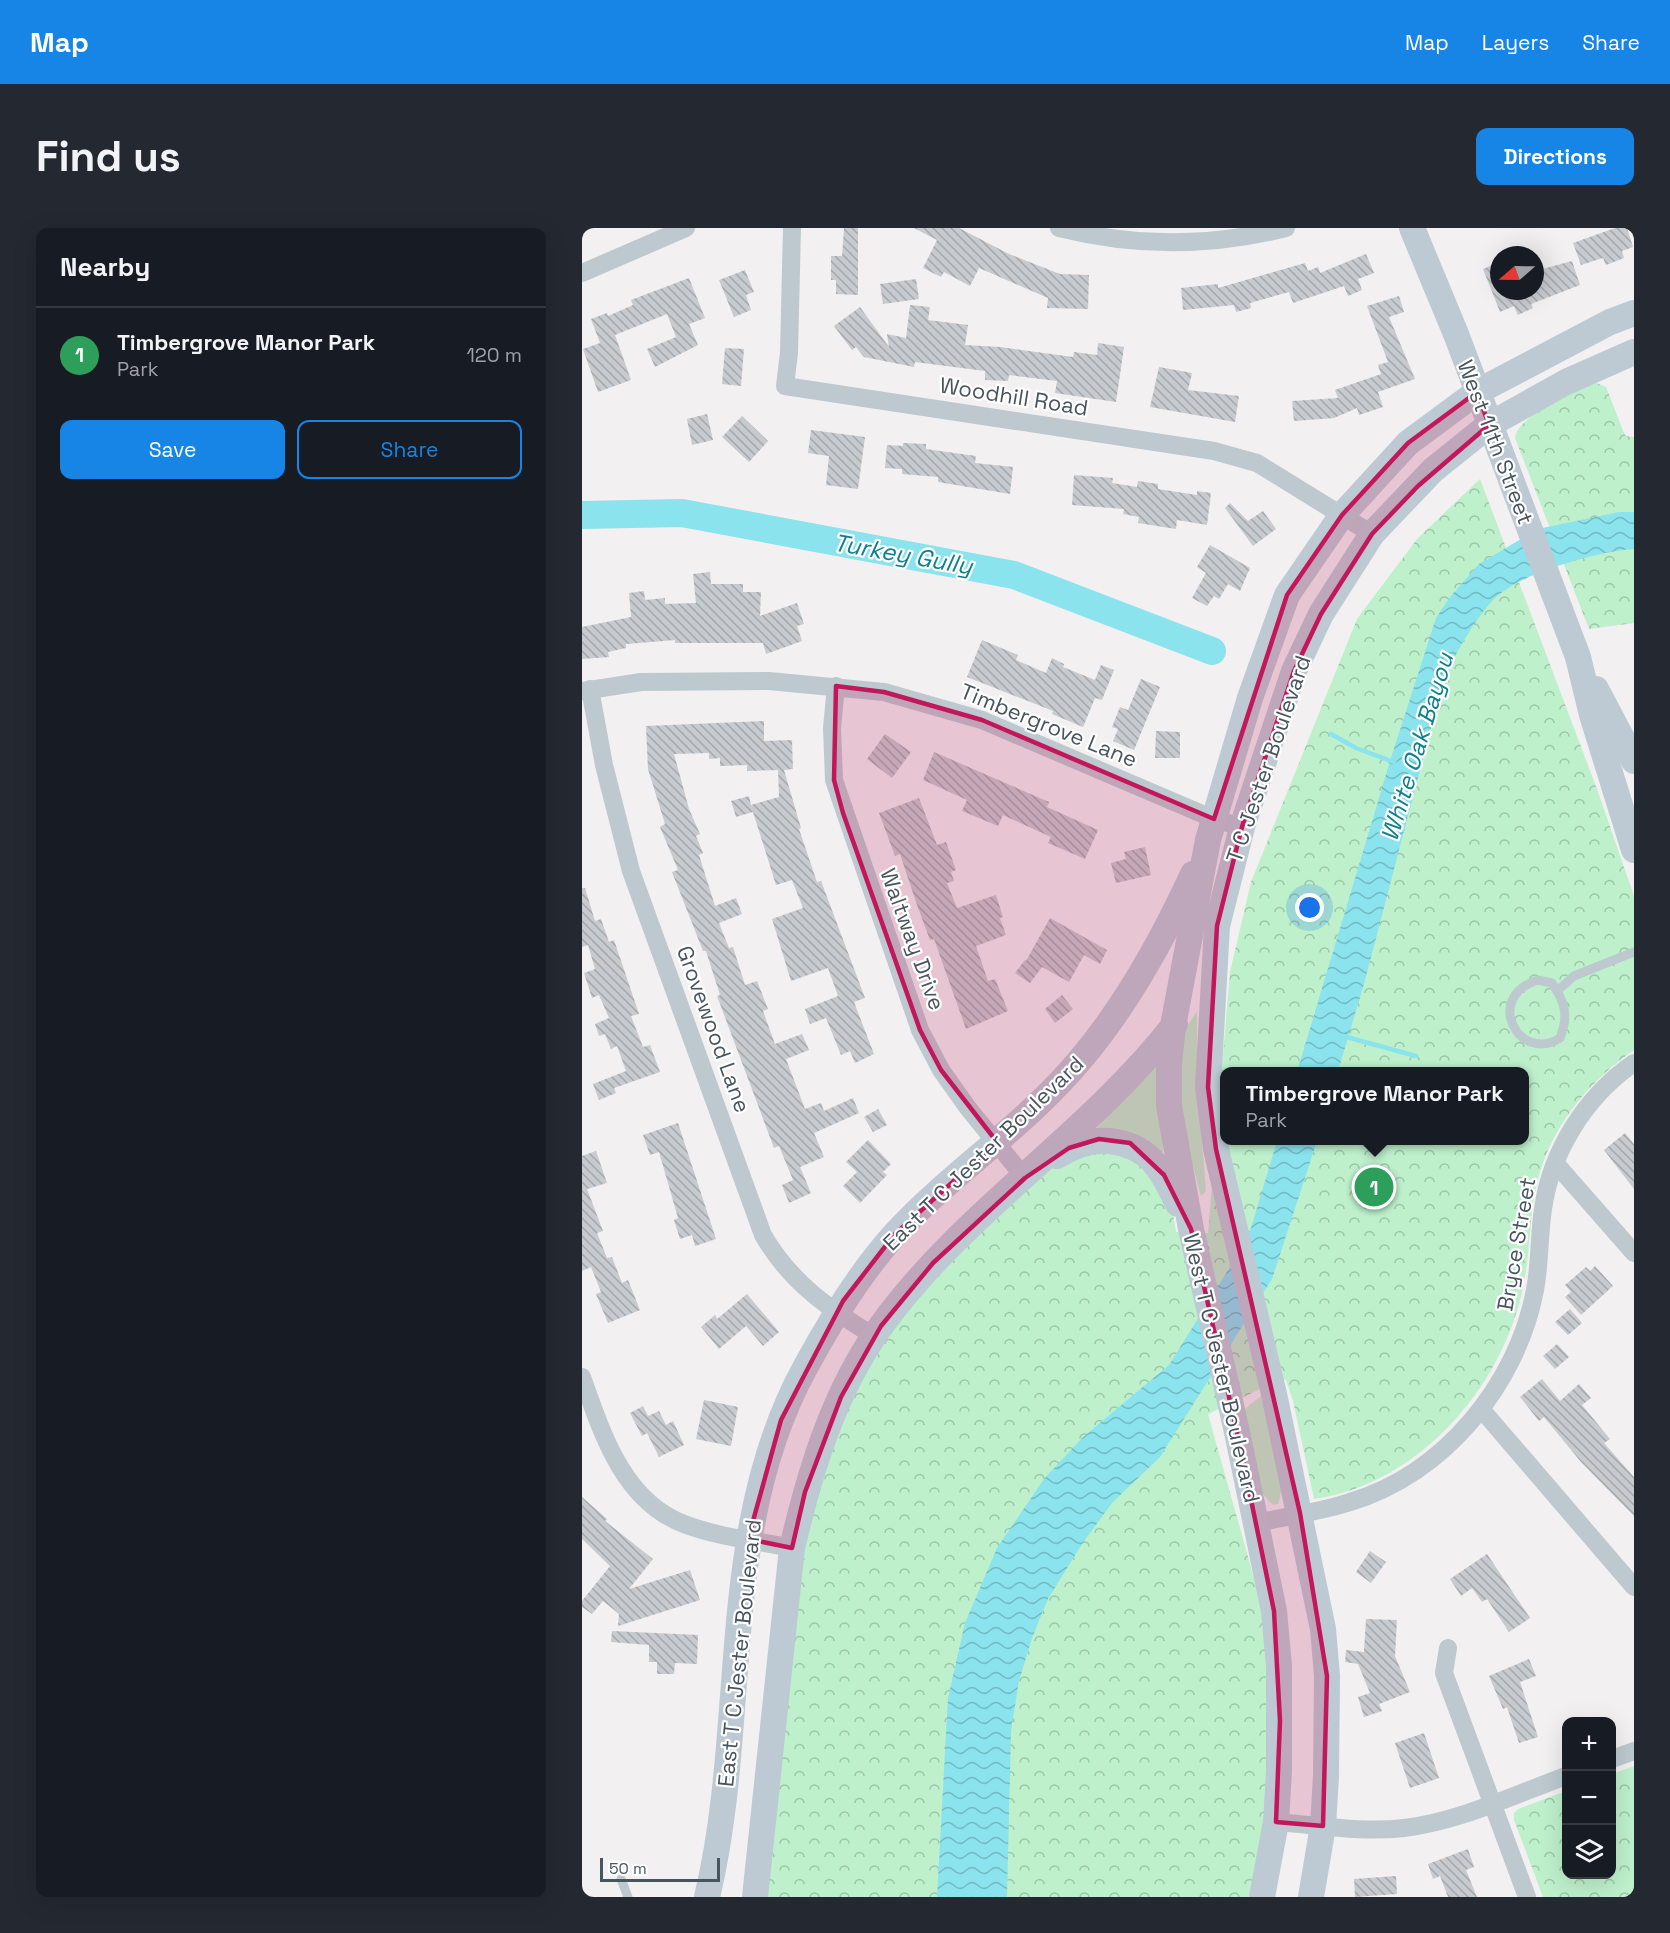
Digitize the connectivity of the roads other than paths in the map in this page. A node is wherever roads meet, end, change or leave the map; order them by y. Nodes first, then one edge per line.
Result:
1 (686, 228) edge
2 (792, 228) edge
3 (1059, 228) edge
4 (1286, 228) edge
5 (1412, 228) edge
6 (582, 273) edge
7 (1634, 313) edge
8 (1634, 352) edge
9 (1477, 392) junction
10 (1489, 426) junction
11 (1341, 515) junction
12 (1372, 534) junction
13 (1578, 657) junction
14 (836, 686) junction
15 (586, 690) edge
16 (1634, 761) edge
17 (1242, 827) junction
18 (1211, 830) junction
19 (1634, 849) edge
20 (1217, 926) junction
21 (1634, 952) edge
22 (1557, 991) junction
23 (1173, 1026) junction
24 (1634, 1063) edge
25 (997, 1142) junction
26 (1556, 1164) junction
27 (1025, 1178) junction
28 (1191, 1229) junction
29 (1634, 1253) edge
30 (836, 1313) junction
31 (874, 1336) junction
32 (582, 1377) edge
33 (1482, 1410) junction
34 (1300, 1513) junction
35 (1257, 1523) junction
36 (748, 1539) junction
37 (792, 1548) junction
38 (1634, 1587) edge
39 (1448, 1648) dead end
40 (1634, 1751) edge
41 (1616, 1757) edge
42 (1562, 1778) edge
43 (1492, 1804) junction
44 (1276, 1822) junction
45 (1323, 1826) junction
46 (621, 1878) dead end
47 (628, 1897) edge
48 (707, 1897) edge
49 (755, 1897) edge
50 (1262, 1897) edge
51 (1311, 1897) edge
52 (1527, 1897) edge

1 - 6 street
2 - 11 street, Woodhill Road
3 - 4 street
5 - 9 main road, West 11th Street
7 - 9 main road, T C Jester Boulevard
8 - 10 main road, T C Jester Boulevard
9 - 10 main road, West 11th Street
9 - 11 main road, T C Jester Boulevard
10 - 12 main road, T C Jester Boulevard
10 - 13 main road, West 11th Street
11 - 12 street, Woodhill Road
11 - 18 main road, T C Jester Boulevard
12 - 17 main road, T C Jester Boulevard
13 - 16 main road, West 11th Street
13 - 19 main road, West 11th Street
14 - 15 street, Timbergrove Lane
14 - 18 street, Timbergrove Lane
14 - 25 street, Waltway Drive
15 - 30 street, Grovewood Lane
17 - 18 street, Timbergrove Lane
17 - 20 main road, T C Jester Boulevard
18 - 23 main road, West T C Jester Boulevard
18 - 25 main road, East T C Jester Boulevard
20 - 23 main road, East T C Jester Boulevard
20 - 34 main road, West T C Jester Boulevard
21 - 22 lane
22 - 22 lane
23 - 27 main road, East T C Jester Boulevard
23 - 28 main road, West T C Jester Boulevard
24 - 26 street, Bryce Street
25 - 27 street, Waltway Drive
25 - 30 main road, East T C Jester Boulevard
26 - 29 street
26 - 33 street, Bryce Street
27 - 28 main road
27 - 31 main road, East T C Jester Boulevard
28 - 35 main road, West T C Jester Boulevard
30 - 31 street, Grovewood Lane
30 - 36 main road, East T C Jester Boulevard
31 - 37 main road, East T C Jester Boulevard
32 - 36 street
33 - 34 street, Bryce Street
33 - 38 street
34 - 35 street, Bryce Street
34 - 45 main road, West T C Jester Boulevard
35 - 44 main road, West T C Jester Boulevard
36 - 37 street
36 - 48 main road, East T C Jester Boulevard
37 - 49 main road, East T C Jester Boulevard
39 - 43 street
40 - 41 street
42 - 43 street
43 - 45 street
43 - 52 street
44 - 45 street
44 - 50 main road, West T C Jester Boulevard
45 - 51 main road, West T C Jester Boulevard
46 - 47 lane

